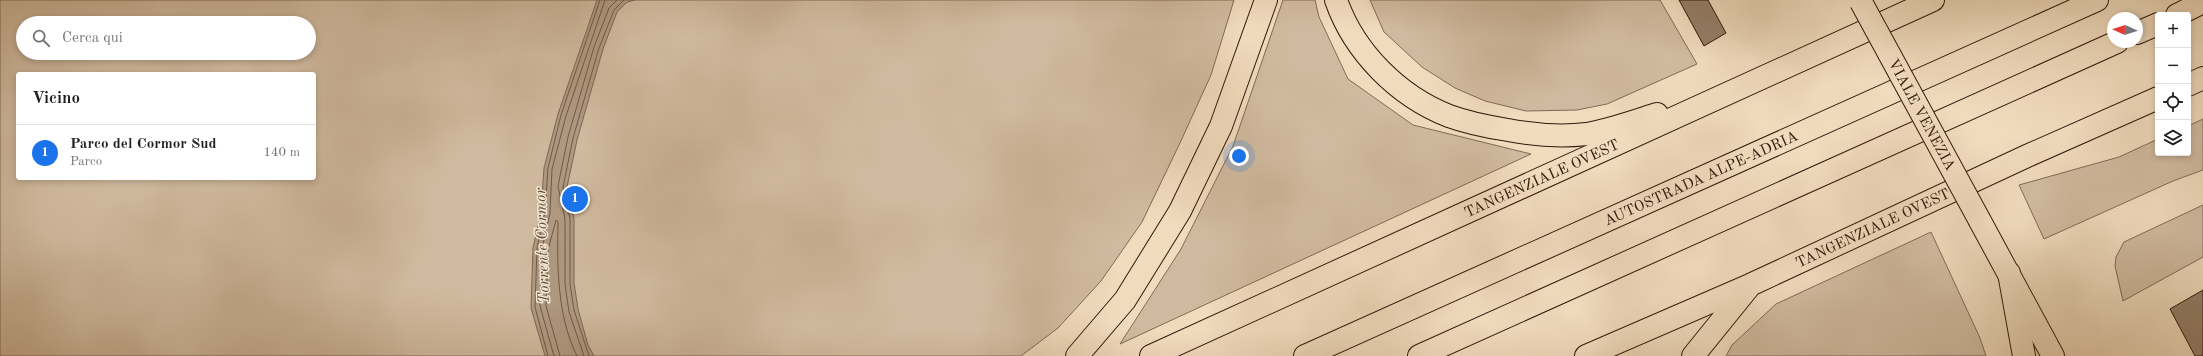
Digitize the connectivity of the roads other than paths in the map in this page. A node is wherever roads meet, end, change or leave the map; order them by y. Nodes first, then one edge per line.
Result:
1 (1266, 0) edge
2 (1336, 0) edge
3 (1933, 0) edge
4 (2097, 0) edge
5 (1860, 1) edge
6 (2203, 2) edge
7 (2183, 12) edge
8 (2155, 25) edge
9 (2143, 30) edge
10 (2107, 46) edge
11 (2203, 78) edge
12 (1750, 84) junction
13 (2190, 84) edge
14 (2155, 99) edge
15 (2009, 273) junction
16 (1750, 285) junction
17 (1077, 356) edge
18 (1151, 356) edge
19 (1305, 356) edge
20 (1419, 356) edge
21 (1586, 356) edge
22 (1693, 356) edge
23 (2024, 356) edge
24 (2053, 356) edge

1 - 17 main road
2 - 12 main road
3 - 12 main road, TANGENZIALE OVEST
4 - 19 main road, AUTOSTRADA ALPE-ADRIA
5 - 15 main road, VIALE VENEZIA, bridge
6 - 7 main road
8 - 9 main road
10 - 20 main road
11 - 13 main road
12 - 18 main road, TANGENZIALE OVEST
14 - 16 main road, TANGENZIALE OVEST
15 - 23 main road
15 - 24 main road, VIALE VENEZIA
16 - 21 main road, TANGENZIALE OVEST
16 - 22 main road

